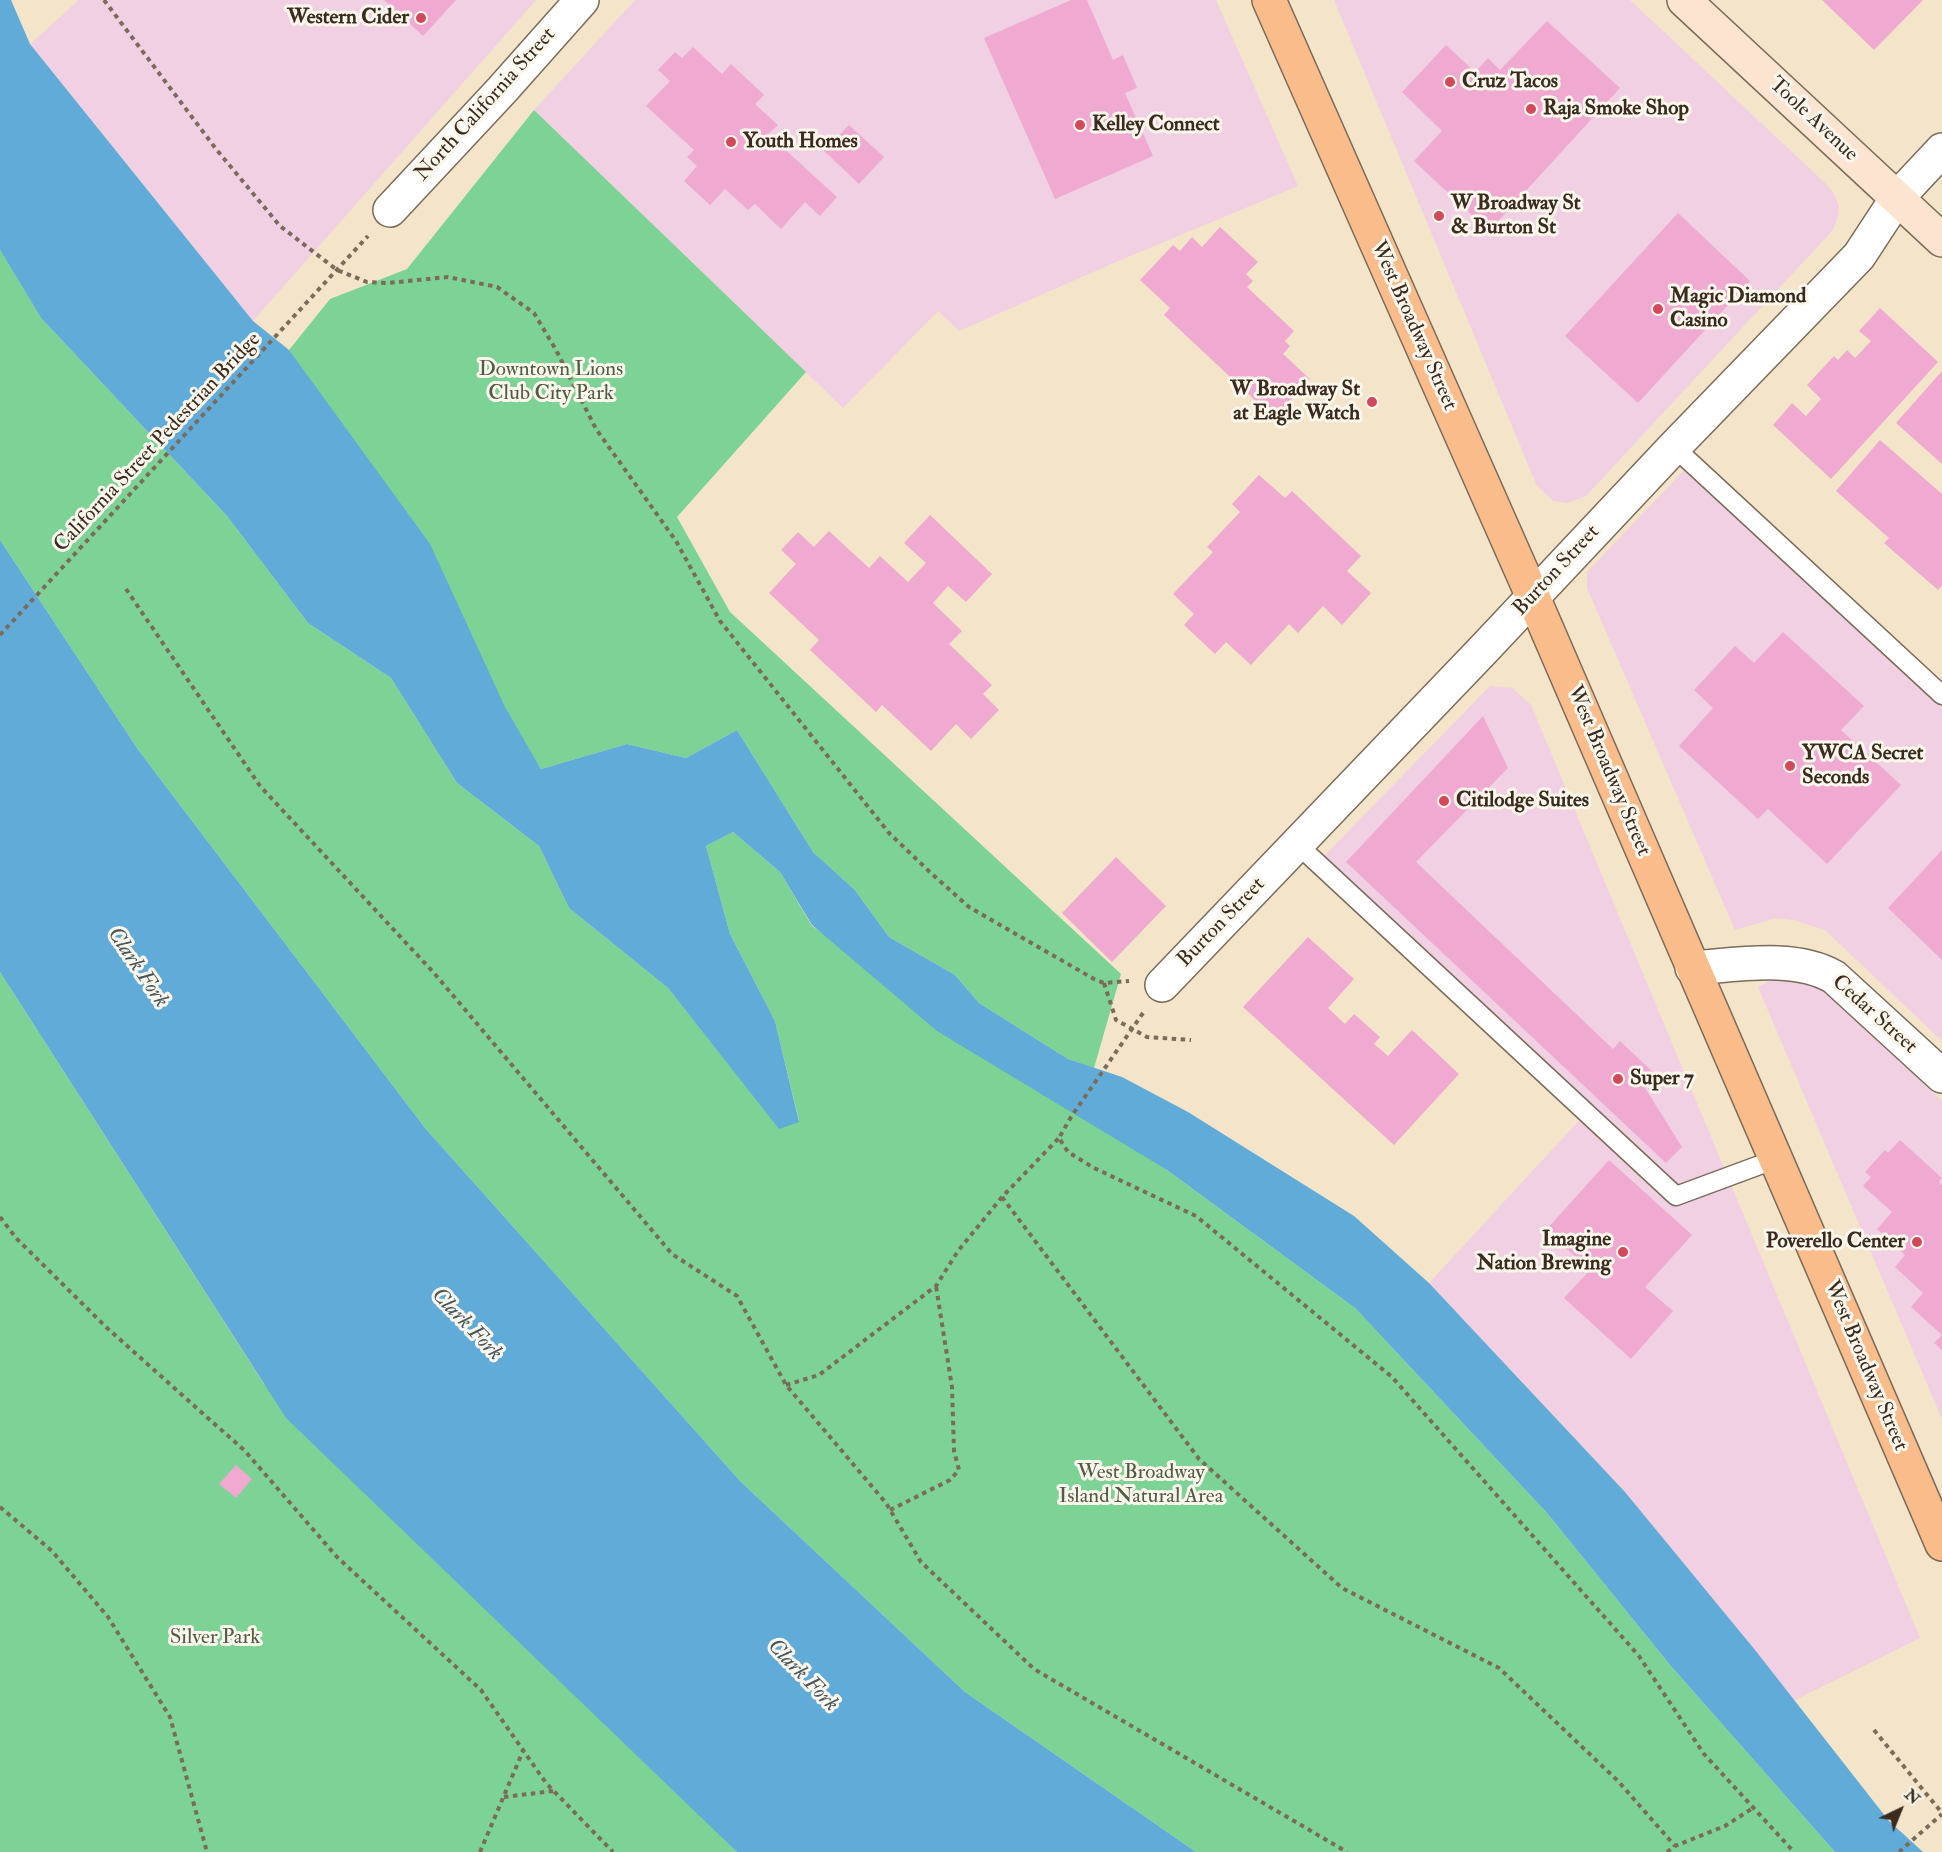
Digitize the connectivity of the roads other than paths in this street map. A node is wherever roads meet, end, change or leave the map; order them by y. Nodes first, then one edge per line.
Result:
1 (582, 0) edge
2 (1269, 0) edge
3 (1684, 0) edge
4 (1942, 150) edge
5 (1897, 198) junction
6 (390, 210) road end
7 (1942, 240) edge
8 (1674, 447) junction
9 (1533, 597) junction
10 (1942, 695) edge
11 (1297, 844) junction
12 (1692, 968) junction
13 (1162, 985) road end
14 (1942, 1076) edge
15 (1776, 1159) junction
16 (1942, 1544) edge

1 - 6 street, North California Street
2 - 9 main road, West Broadway Street
3 - 5 main road, Toole Avenue
4 - 5 street, Burton Street
5 - 7 main road, Toole Avenue
5 - 8 street, Burton Street
8 - 9 street, Burton Street
8 - 10 lane
9 - 11 street, Burton Street
9 - 12 main road, West Broadway Street
11 - 13 street, Burton Street
11 - 15 lane
12 - 14 street, Cedar Street
12 - 15 main road, West Broadway Street
15 - 16 main road, West Broadway Street

